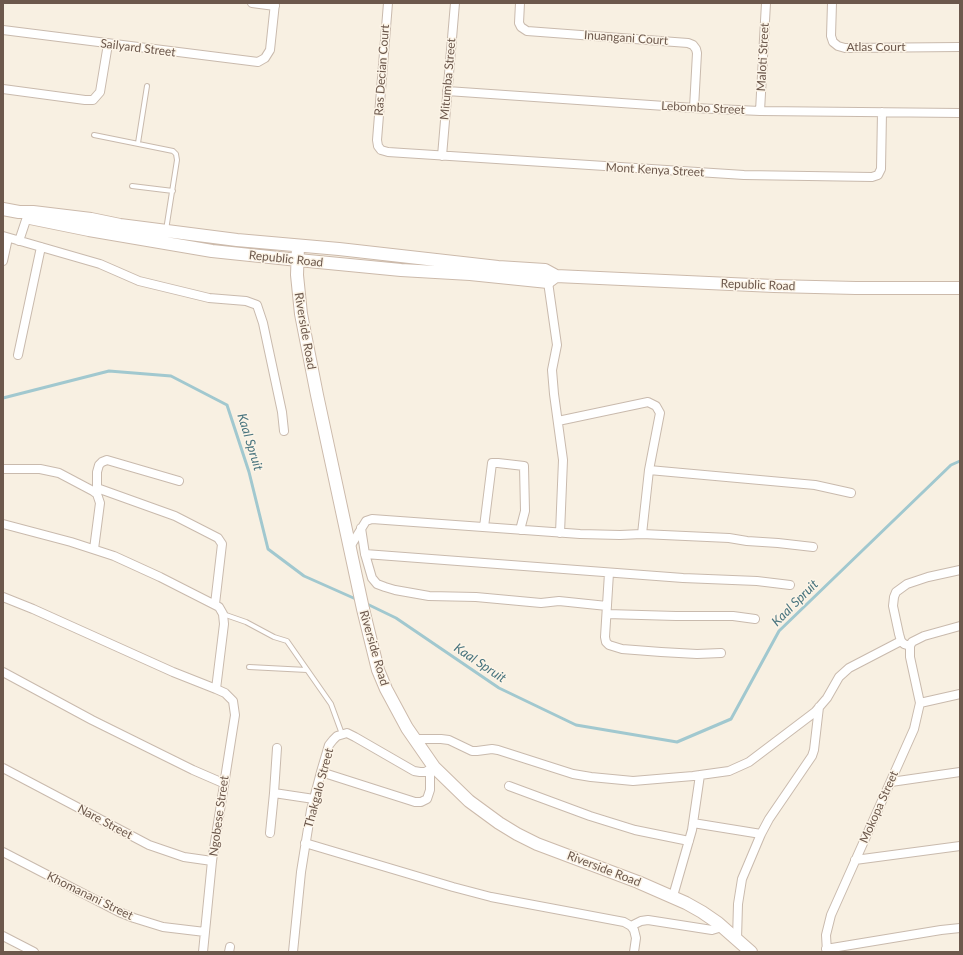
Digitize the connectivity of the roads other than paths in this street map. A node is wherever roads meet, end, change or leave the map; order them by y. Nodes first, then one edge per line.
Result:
1 (252, 3) edge
2 (388, 3) edge
3 (455, 3) edge
4 (520, 3) edge
5 (766, 3) edge
6 (832, 3) edge
7 (275, 4) edge
8 (3, 30) edge
9 (108, 44) junction
10 (960, 47) edge
11 (148, 86) dead end
12 (3, 89) edge
13 (447, 90) junction
14 (694, 108) junction
15 (760, 111) junction
16 (882, 112) junction
17 (960, 113) edge
18 (94, 135) dead end
19 (377, 138) joint
20 (138, 143) junction
21 (442, 156) junction
22 (132, 186) dead end
23 (172, 191) junction
24 (3, 209) edge
25 (23, 214) junction
26 (166, 230) junction
27 (6, 237) edge
28 (19, 241) junction
29 (298, 246) junction
30 (41, 247) junction
31 (298, 260) junction
32 (3, 261) edge
33 (552, 279) junction
34 (960, 288) edge
35 (18, 355) dead end
36 (558, 421) junction
37 (284, 431) dead end
38 (3, 469) edge
39 (649, 470) junction
40 (179, 481) dead end
41 (97, 491) junction
42 (851, 493) dead end
43 (3, 524) edge
44 (362, 528) junction
45 (484, 528) junction
46 (520, 530) junction
47 (560, 533) junction
48 (642, 534) junction
49 (350, 547) junction
50 (813, 547) dead end
51 (94, 549) junction
52 (365, 554) junction
53 (960, 570) edge
54 (609, 573) junction
55 (790, 585) dead end
56 (3, 597) edge
57 (215, 604) junction
58 (607, 610) junction
59 (223, 614) junction
60 (755, 619) dead end
61 (960, 626) edge
62 (901, 640) junction
63 (910, 646) junction
64 (721, 653) dead end
65 (249, 667) dead end
66 (307, 670) junction
67 (3, 672) edge
68 (216, 688) junction
69 (960, 694) edge
70 (920, 703) junction
71 (819, 707) junction
72 (342, 734) junction
73 (414, 739) junction
74 (277, 748) dead end
75 (3, 768) edge
76 (432, 768) junction
77 (321, 772) junction
78 (960, 772) edge
79 (700, 776) junction
80 (891, 782) junction
81 (223, 783) junction
82 (509, 786) dead end
83 (274, 793) junction
84 (314, 799) junction
85 (693, 823) junction
86 (270, 833) dead end
87 (761, 834) junction
88 (689, 841) junction
89 (306, 842) junction
90 (960, 846) edge
91 (3, 852) edge
92 (855, 860) junction
93 (212, 861) junction
94 (673, 896) junction
95 (632, 926) junction
96 (722, 927) junction
97 (960, 928) edge
98 (205, 932) junction
99 (3, 936) edge
100 (737, 939) junction
101 (827, 950) edge
102 (34, 952) edge
103 (203, 952) edge
104 (293, 952) edge
105 (634, 952) edge
106 (751, 952) edge

1 - 7 street
2 - 19 street, Ras Decian Court
3 - 13 street, Mitumba Street
4 - 14 street, Inuangani Court
5 - 15 street, Maloti Street
6 - 10 street, Atlas Court
7 - 9 street, Sailyard Street
8 - 9 street, Sailyard Street
9 - 12 street
11 - 20 lane
13 - 14 street, Lebombo Street
13 - 21 street, Mitumba Street
14 - 15 street, Lebombo Street
15 - 16 street, Lebombo Street
16 - 17 street, Lebombo Street
16 - 21 street, Mont Kenya Street
18 - 20 lane
19 - 21 street, Mont Kenya Street
20 - 23 lane
22 - 23 lane
23 - 26 lane
24 - 25 street, Republic Road
25 - 26 street, Republic Road
25 - 28 street
25 - 31 street, Republic Road
26 - 29 street, Republic Road
27 - 28 street
27 - 32 street
28 - 30 street
29 - 31 street, Riverside Road
29 - 33 street, Republic Road
30 - 35 street
30 - 37 street
31 - 33 street, Republic Road
31 - 49 street, Riverside Road
33 - 34 street, Republic Road
33 - 36 street
36 - 39 street
36 - 47 street
38 - 41 street
39 - 42 street
39 - 48 street
40 - 41 street
41 - 51 street
41 - 57 street
43 - 51 street
44 - 45 street
44 - 49 street
44 - 52 street
45 - 46 street
45 - 46 street
46 - 47 street
47 - 48 street
48 - 50 street
49 - 73 street, Riverside Road
51 - 57 street
52 - 54 street
52 - 58 street
53 - 62 street
54 - 55 street
54 - 58 street
56 - 68 street, Ngobese Street
57 - 59 street
58 - 60 street
58 - 64 street
59 - 66 lane
59 - 68 street
61 - 63 street
62 - 63 street
62 - 71 street
63 - 70 street
65 - 66 lane
66 - 72 lane
67 - 81 street
68 - 81 street, Ngobese Street
69 - 70 street
70 - 80 street, Mokopa Street
71 - 79 street
71 - 87 street
72 - 76 street, Thakgalo Street
72 - 77 street, Thakgalo Street
73 - 76 street, Riverside Road
73 - 79 street
74 - 83 street
75 - 93 street, Nare Street
76 - 77 street
76 - 94 street, Riverside Road
77 - 84 street, Thakgalo Street
78 - 80 street
79 - 85 street
80 - 92 street, Mokopa Street
81 - 93 street, Ngobese Street
82 - 88 street
83 - 84 street
83 - 86 street
84 - 89 street, Thakgalo Street
85 - 87 street
85 - 88 street
87 - 100 street
88 - 94 street
89 - 95 street
89 - 104 street, Thakgalo Street
90 - 92 street
91 - 98 street, Khomanani Street
92 - 101 street, Mokopa Street
93 - 98 street, Ngobese Street
94 - 96 street, Riverside Road
95 - 96 street
95 - 105 street
96 - 100 street, Riverside Road
97 - 101 street
98 - 103 street, Ngobese Street
99 - 102 street
100 - 106 street, Riverside Road

